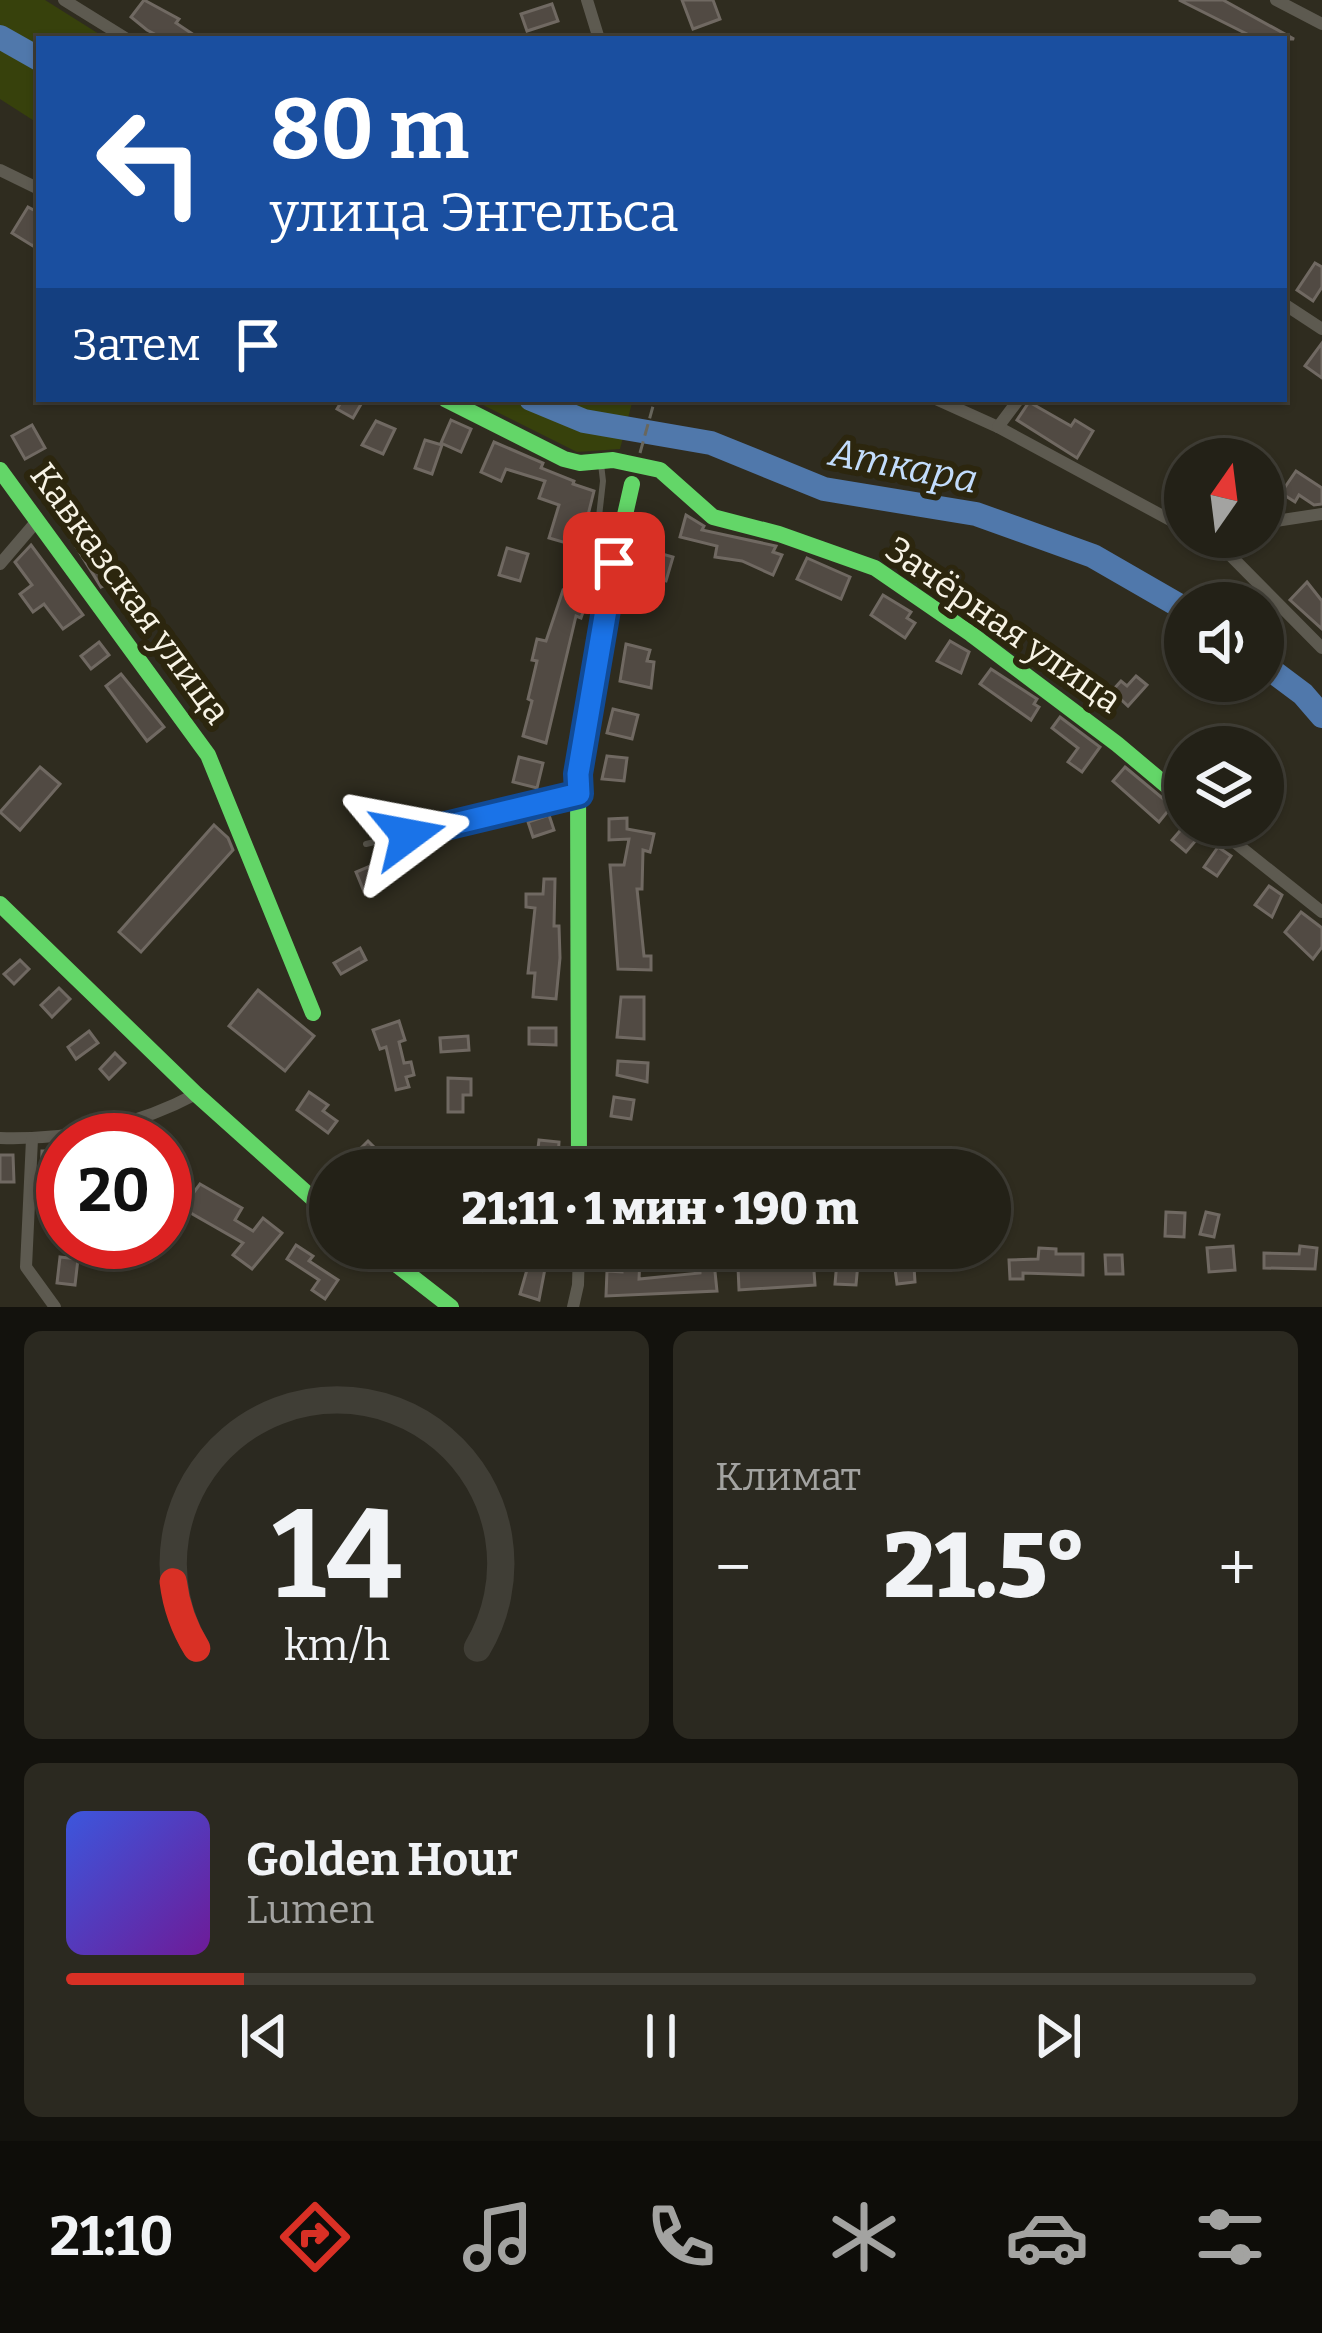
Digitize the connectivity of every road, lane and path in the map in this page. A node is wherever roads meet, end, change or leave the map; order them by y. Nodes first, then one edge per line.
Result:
1 (64, 0) edge
2 (587, 0) edge
3 (1276, 0) edge
4 (1322, 24) edge
5 (122, 36) edge
6 (598, 36) edge
7 (0, 170) edge
8 (36, 188) edge
9 (1287, 306) edge
10 (1322, 329) edge
11 (451, 402) edge
12 (654, 402) edge
13 (943, 402) edge
14 (1017, 402) edge
15 (998, 427) junction
16 (601, 463) junction
17 (0, 470) edge
18 (632, 484) joint
19 (1322, 514) edge
20 (1164, 518) edge
21 (1284, 520) edge
22 (36, 522) junction
23 (1234, 558) edge
24 (0, 564) edge
25 (605, 603) junction
26 (1322, 648) edge
27 (1164, 784) edge
28 (579, 794) junction
29 (366, 844) dead end
30 (1240, 846) edge
31 (0, 904) edge
32 (1322, 912) edge
33 (313, 1013) dead end
34 (196, 1094) junction
35 (0, 1138) edge
36 (32, 1139) junction
37 (579, 1149) edge
38 (309, 1195) edge
39 (402, 1269) edge
40 (578, 1269) edge
41 (55, 1307) edge
42 (451, 1307) edge
43 (573, 1307) edge

1 - 5 street
2 - 6 street
3 - 4 street
7 - 8 street
9 - 10 street
11 - 16 street, Зачёрная улица
12 - 18 path
13 - 15 street
14 - 15 street
15 - 20 street
16 - 25 lane
16 - 27 street, Зачёрная улица
17 - 22 street, Кавказская улица
18 - 25 street
19 - 21 street
22 - 24 street
22 - 33 street, Кавказская улица
23 - 26 street
25 - 28 street
28 - 29 lane
28 - 37 street
30 - 32 street
31 - 34 street
34 - 36 street
34 - 38 street
35 - 36 street
36 - 41 street
39 - 42 street
40 - 43 street

